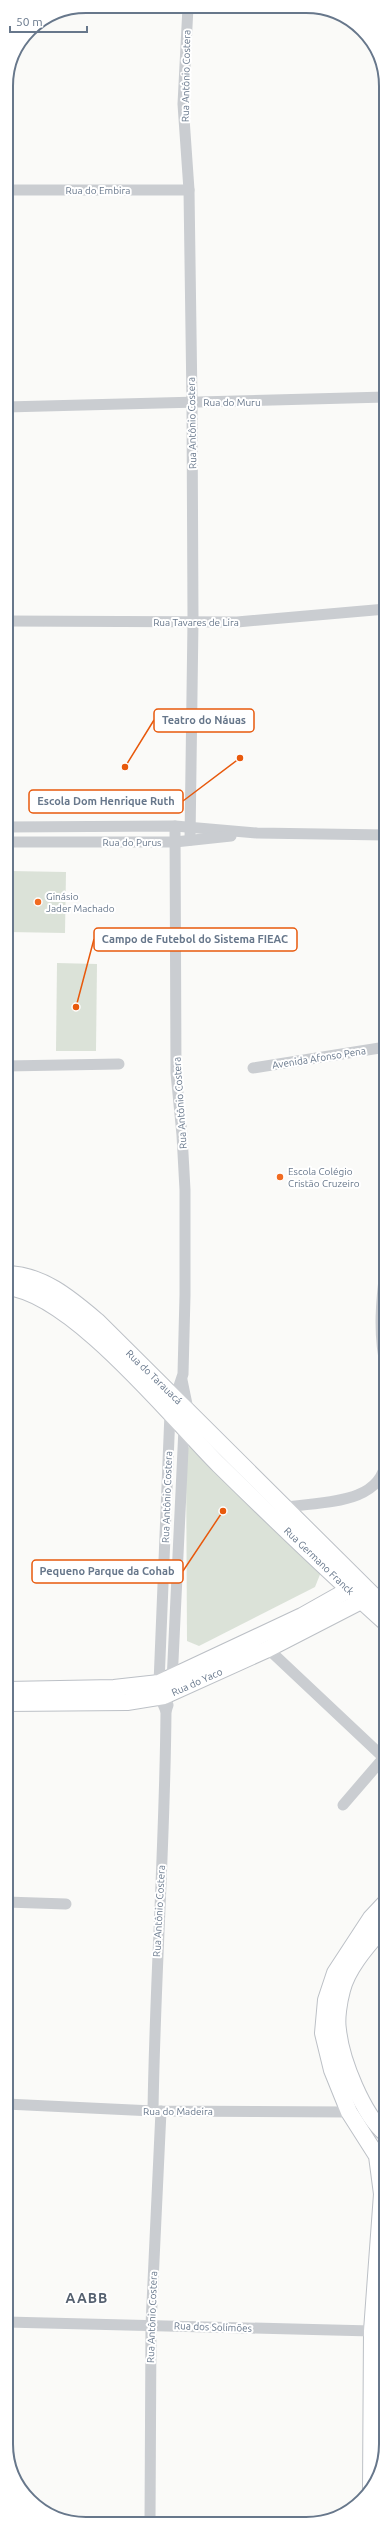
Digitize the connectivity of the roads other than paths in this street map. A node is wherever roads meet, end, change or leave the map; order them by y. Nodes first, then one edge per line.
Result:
1 (188, 13) edge
2 (13, 190) edge
3 (189, 190) junction
4 (379, 397) edge
5 (192, 402) junction
6 (13, 407) edge
7 (379, 610) edge
8 (13, 621) edge
9 (193, 621) junction
10 (175, 826) junction
11 (13, 828) edge
12 (190, 828) junction
13 (257, 833) junction
14 (379, 835) edge
15 (190, 840) junction
16 (13, 842) edge
17 (175, 842) junction
18 (379, 1048) edge
19 (118, 1064) dead end
20 (13, 1066) edge
21 (253, 1068) dead end
22 (13, 1275) edge
23 (13, 1289) edge
24 (182, 1380) junction
25 (175, 1396) junction
26 (188, 1409) junction
27 (170, 1414) junction
28 (184, 1428) junction
29 (168, 1478) junction
30 (182, 1478) junction
31 (379, 1483) edge
32 (285, 1507) junction
33 (267, 1511) junction
34 (163, 1591) junction
35 (178, 1591) junction
36 (360, 1592) junction
37 (379, 1604) edge
38 (379, 1615) edge
39 (257, 1637) junction
40 (268, 1649) junction
41 (13, 1690) edge
42 (166, 1692) junction
43 (13, 1703) edge
44 (379, 1751) edge
45 (379, 1763) edge
46 (343, 1805) dead end
47 (13, 1902) edge
48 (66, 1904) dead end
49 (379, 1909) edge
50 (379, 1932) edge
51 (13, 2104) edge
52 (157, 2111) junction
53 (350, 2112) junction
54 (379, 2128) edge
55 (379, 2148) edge
56 (379, 2296) edge
57 (13, 2322) edge
58 (151, 2325) junction
59 (377, 2338) edge
60 (372, 2475) edge
61 (150, 2517) edge

1 - 3 street, Rua Antônio Costera
2 - 3 street, Rua do Embira
3 - 5 street, Rua Antônio Costera
4 - 5 street, Rua do Muru
5 - 6 street, Rua do Muru
5 - 9 street, Rua Antônio Costera
7 - 9 street, Rua Tavares de Lira
8 - 9 street, Rua Tavares de Lira
9 - 12 street, Rua Antônio Costera
10 - 11 street, Rua do Purus
10 - 12 street, Rua do Purus
10 - 17 street, Rua Antônio Costera
12 - 13 street, Rua do Purus
12 - 15 street, Rua Antônio Costera
13 - 14 street, Rua do Purus
13 - 15 street, Rua do Purus
15 - 17 street, Rua do Purus
16 - 17 street, Rua do Purus
17 - 24 street, Rua Antônio Costera
18 - 21 street, Avenida Afonso Pena
19 - 20 street
22 - 25 main road, Rua do Tarauacá
23 - 27 main road, Rua do Tarauacá
24 - 25 street, Rua Antônio Costera
24 - 26 street, Rua Antônio Costera
25 - 26 main road, Rua do Tarauacá
25 - 27 street, Rua Antônio Costera
26 - 28 street, Rua Antônio Costera
26 - 32 main road, Rua do Tarauacá
27 - 28 main road, Rua do Tarauacá
27 - 29 street, Rua Antônio Costera
28 - 30 street, Rua Antônio Costera
28 - 33 main road, Rua do Tarauacá
29 - 30 street
29 - 34 street, Rua Antônio Costera
30 - 35 street, Rua Antônio Costera
31 - 32 street
32 - 33 street
32 - 36 main road, Rua Germano Franck
33 - 36 main road, Rua Germano Franck
34 - 35 street
34 - 42 street, Rua Antônio Costera
35 - 42 street, Rua Antônio Costera
36 - 37 main road, Rua Germano Franck
36 - 38 main road, Rua Germano Franck
36 - 39 main road, Rua do Yaco
36 - 40 main road, Rua do Yaco
39 - 40 street
39 - 42 main road, Rua do Yaco
40 - 42 main road, Rua do Yaco
40 - 44 street
41 - 42 main road, Rua do Yaco
42 - 43 main road, Rua do Yaco
42 - 52 street, Rua Antônio Costera
45 - 46 street
47 - 48 street
49 - 53 main road
50 - 54 main road
51 - 52 street, Rua do Madeira
52 - 53 street, Rua do Madeira
52 - 58 street, Rua Antônio Costera
53 - 55 main road
56 - 59 main road
57 - 58 street, Rua dos Solimões
58 - 59 street, Rua dos Solimões
58 - 61 street, Rua Antônio Costera
59 - 60 main road

